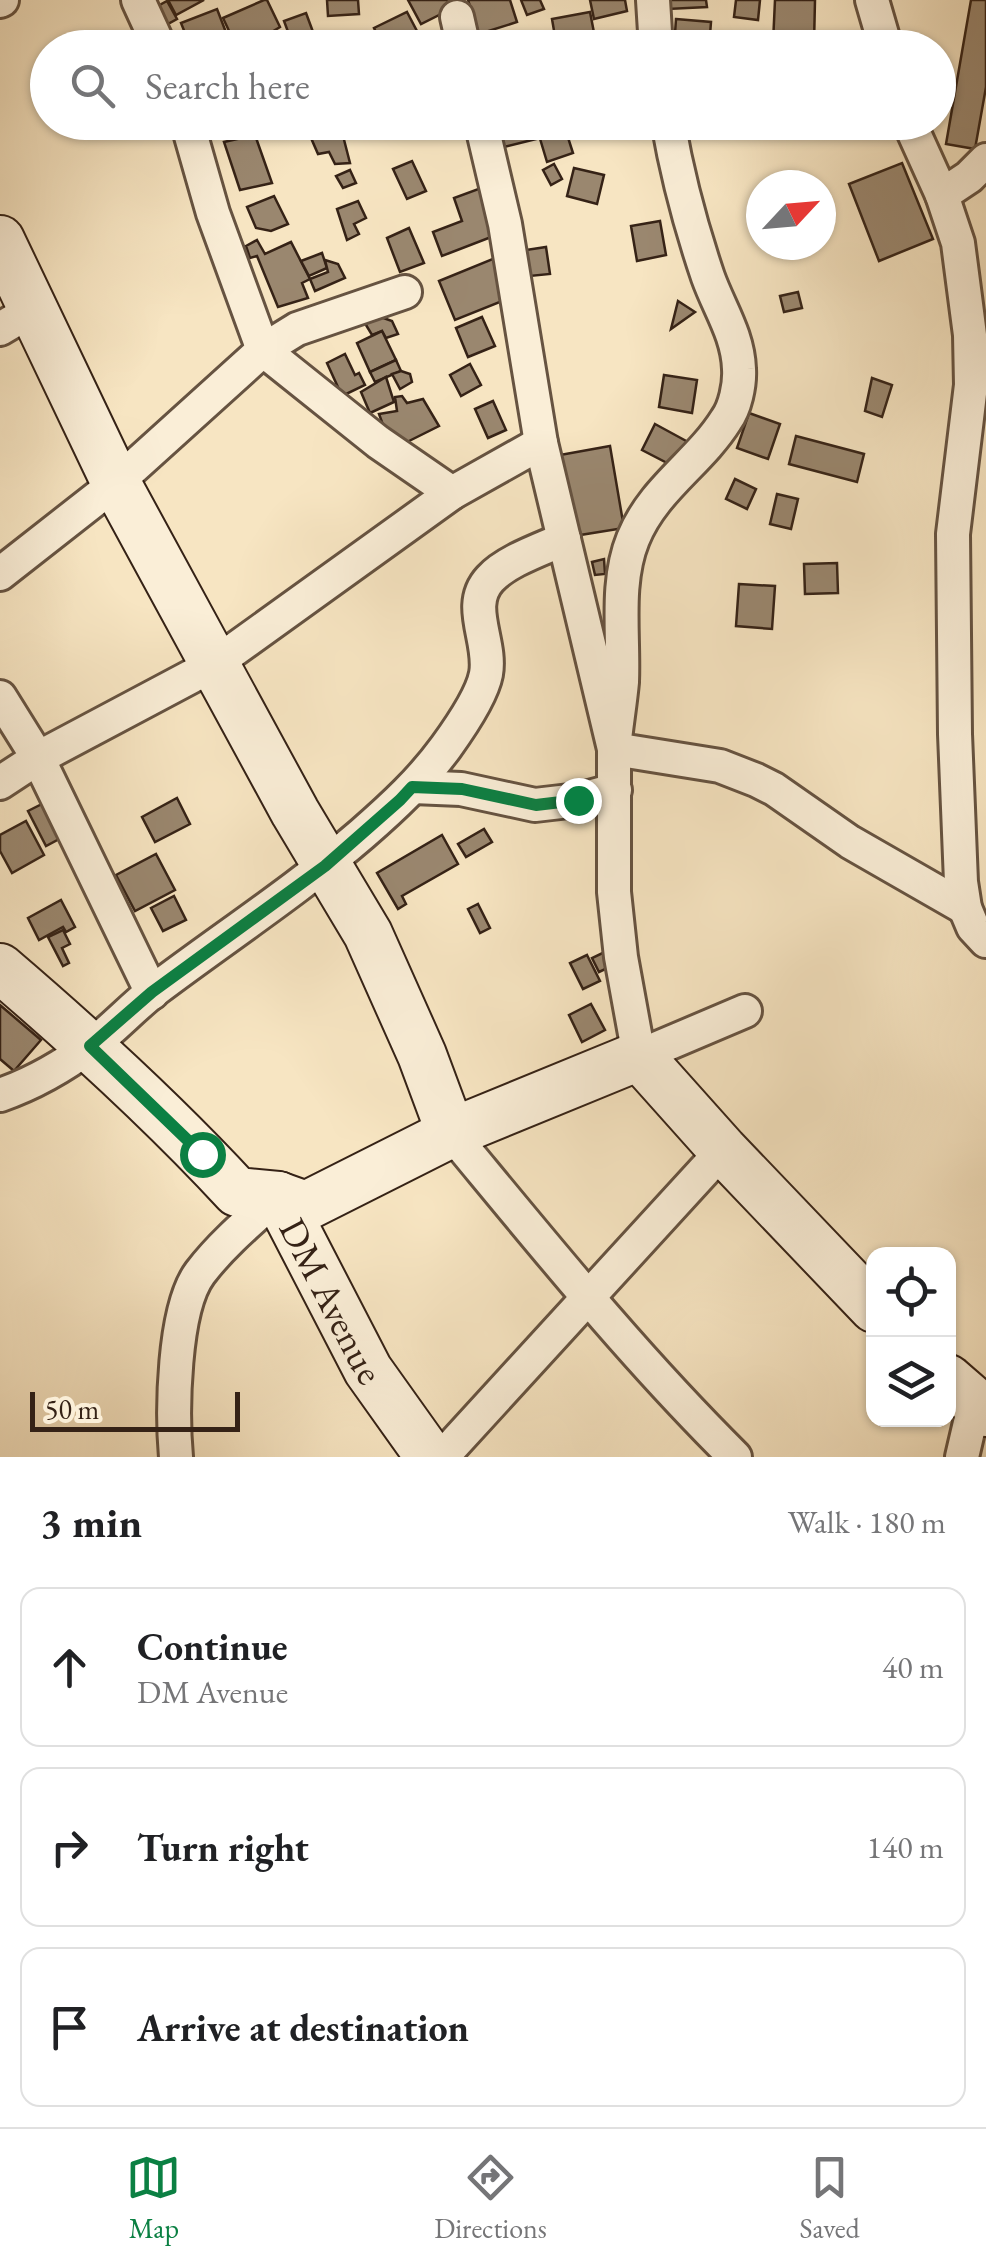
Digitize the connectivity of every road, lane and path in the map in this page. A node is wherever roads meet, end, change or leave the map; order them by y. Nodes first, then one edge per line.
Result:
1 (138, 0) edge
2 (653, 0) edge
3 (872, 0) edge
4 (152, 30) edge
5 (655, 30) edge
6 (881, 30) edge
7 (192, 140) edge
8 (486, 140) edge
9 (672, 140) edge
10 (917, 140) edge
11 (986, 160) edge
12 (942, 196) junction
13 (0, 240) edge
14 (405, 292) dead end
15 (16, 319) edge
16 (263, 350) junction
17 (541, 443) junction
18 (974, 459) edge
19 (116, 483) junction
20 (452, 493) junction
21 (564, 539) junction
22 (0, 574) edge
23 (213, 664) junction
24 (0, 697) edge
25 (614, 749) junction
26 (38, 758) junction
27 (0, 783) edge
28 (412, 787) junction
29 (615, 790) junction
30 (325, 866) junction
31 (965, 908) junction
32 (986, 941) edge
33 (0, 968) edge
34 (152, 992) junction
35 (746, 1011) dead end
36 (90, 1046) junction
37 (639, 1056) junction
38 (0, 1095) edge
39 (451, 1133) junction
40 (723, 1150) junction
41 (278, 1196) junction
42 (587, 1298) junction
43 (866, 1300) edge
44 (176, 1385) junction
45 (970, 1398) edge
46 (176, 1457) edge
47 (200, 1457) edge
48 (430, 1457) edge
49 (442, 1457) edge
50 (735, 1457) edge
51 (962, 1457) edge

1 - 4 street
2 - 5 street
3 - 6 street
7 - 16 street
8 - 17 street
9 - 25 street
10 - 12 street
11 - 12 street
12 - 18 street
13 - 15 street
14 - 16 street
15 - 19 street
16 - 19 street
16 - 20 street
17 - 20 street
17 - 21 street
18 - 31 street
19 - 22 street
19 - 23 street
20 - 23 street
21 - 25 street
21 - 28 street
23 - 26 street
23 - 30 street
24 - 26 street
25 - 29 street
25 - 31 street
26 - 27 street
26 - 34 street
28 - 29 street
28 - 30 street
29 - 37 street
30 - 34 street
30 - 39 street
31 - 32 street
33 - 36 street, DM Avenue
34 - 36 street
35 - 37 street
36 - 38 street
36 - 41 street, DM Avenue
37 - 39 street
37 - 40 street
39 - 41 street
39 - 42 street
40 - 42 street
40 - 43 street
41 - 44 street
41 - 48 street, DM Avenue
42 - 49 street
42 - 50 street
44 - 46 street
44 - 47 street
45 - 51 street

